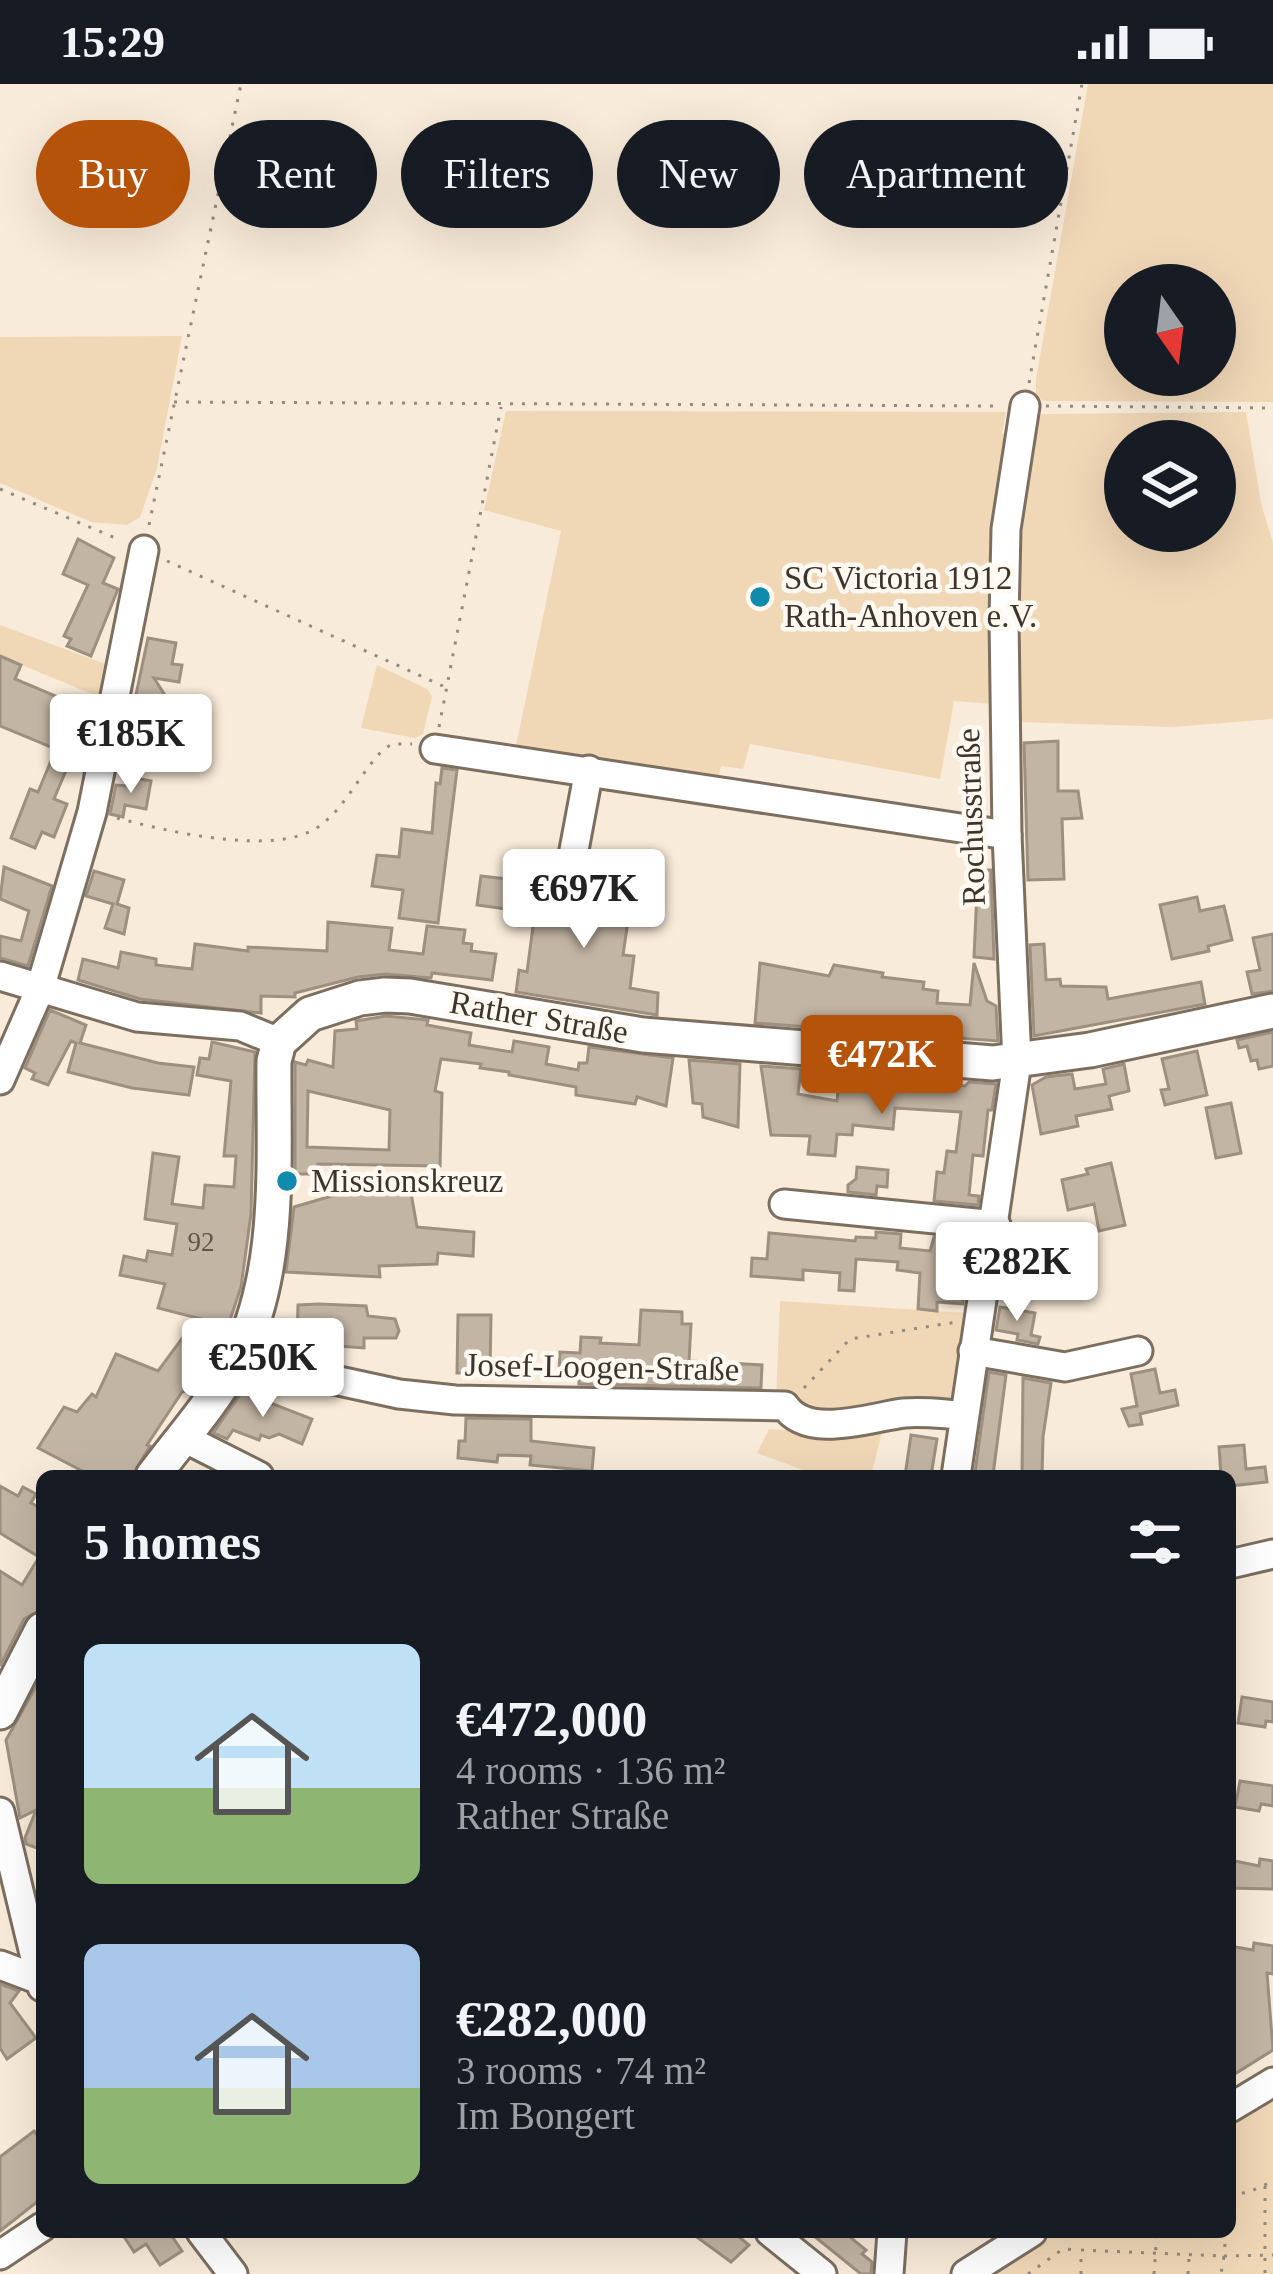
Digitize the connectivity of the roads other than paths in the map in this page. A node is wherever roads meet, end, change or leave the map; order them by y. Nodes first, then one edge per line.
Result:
1 (1025, 406) road end
2 (144, 550) road end
3 (435, 749) road end
4 (589, 770) junction
5 (1007, 835) junction
6 (571, 866) dead end
7 (0, 976) edge
8 (40, 989) junction
9 (1273, 1011) edge
10 (279, 1042) junction
11 (1017, 1062) junction
12 (0, 1080) edge
13 (784, 1204) dead end
14 (996, 1225) junction
15 (973, 1351) junction
16 (1138, 1351) dead end
17 (237, 1359) junction
18 (962, 1415) junction
19 (182, 1437) junction
20 (157, 1470) edge
21 (247, 1470) edge
22 (957, 1470) edge
23 (1273, 1554) edge
24 (1236, 1563) edge
25 (36, 1653) edge
26 (0, 1712) edge
27 (0, 1812) edge
28 (36, 1962) edge
29 (0, 1965) edge
30 (36, 1981) edge
31 (1273, 2082) edge
32 (1236, 2104) edge
33 (36, 2231) edge
34 (206, 2238) edge
35 (777, 2238) edge
36 (892, 2238) edge
37 (1023, 2238) edge
38 (0, 2254) edge
39 (233, 2274) edge
40 (822, 2274) edge
41 (889, 2274) edge
42 (966, 2274) edge

1 - 5 street, Rochusstraße
2 - 8 street
3 - 4 street
4 - 5 street
4 - 6 street
5 - 11 street, Rochusstraße
7 - 8 street
8 - 10 street
8 - 12 street
9 - 11 main road, Rather Straße
10 - 11 main road, Rather Straße
10 - 17 main road
11 - 14 street, Rochusstraße
13 - 14 street
14 - 15 street, Rochusstraße
15 - 16 street
15 - 18 street, Rochusstraße
17 - 18 street, Josef-Loogen-Straße
17 - 19 main road
18 - 22 street, Rochusstraße
19 - 20 main road
19 - 21 street
23 - 24 street
25 - 26 main road
27 - 28 street
29 - 30 street
31 - 32 street
33 - 38 street
34 - 39 street
35 - 40 street
36 - 41 street
37 - 42 street

